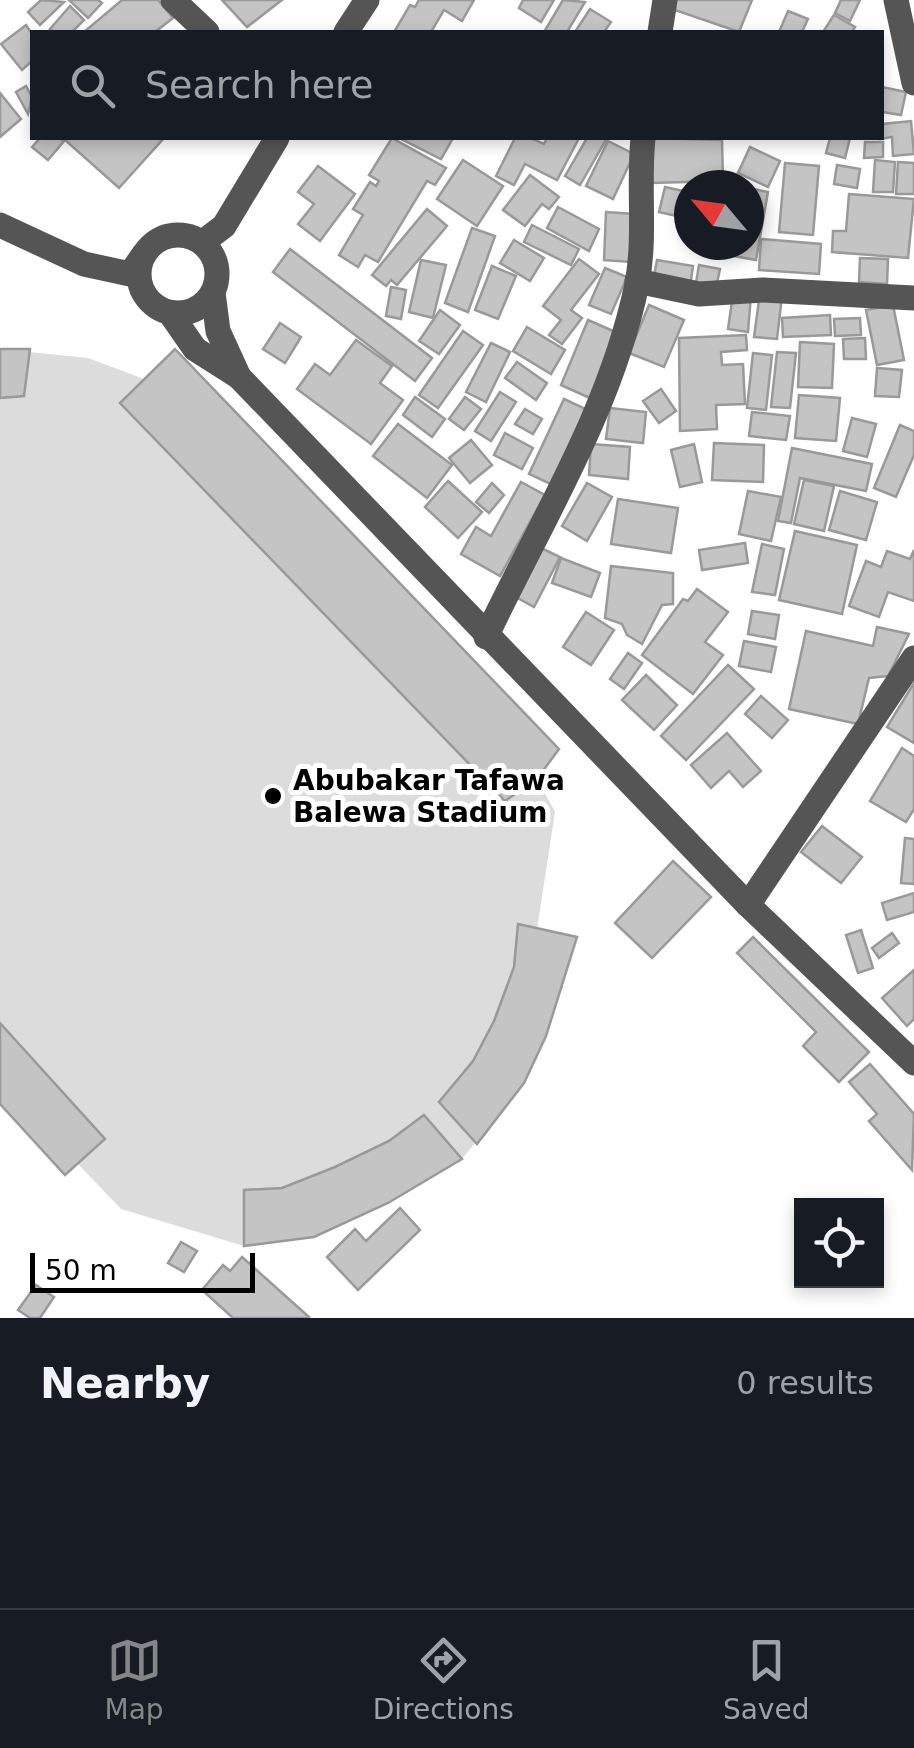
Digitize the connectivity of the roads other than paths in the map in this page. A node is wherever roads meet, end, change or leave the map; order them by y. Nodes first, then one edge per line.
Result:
1 (173, 0) edge
2 (367, 0) edge
3 (665, 0) edge
4 (896, 0) edge
5 (205, 30) edge
6 (347, 30) edge
7 (660, 30) edge
8 (914, 83) edge
9 (276, 140) edge
10 (643, 140) edge
11 (245, 186) junction
12 (0, 225) edge
13 (168, 235) junction
14 (203, 242) junction
15 (146, 250) junction
16 (84, 264) junction
17 (638, 281) junction
18 (140, 283) junction
19 (212, 293) junction
20 (914, 298) edge
21 (170, 313) junction
22 (239, 377) junction
23 (486, 637) junction
24 (914, 658) edge
25 (748, 905) junction
26 (914, 1062) edge

1 - 5 street
2 - 6 street
3 - 7 street
4 - 8 street
9 - 11 street
10 - 17 street
11 - 13 street
11 - 14 street
12 - 16 street
13 - 14 street
13 - 15 street
14 - 19 street
15 - 16 street
15 - 18 street
16 - 18 street
17 - 20 street
17 - 23 street
18 - 21 street
19 - 21 street
19 - 22 street
21 - 22 street
22 - 23 street
23 - 25 street
24 - 25 street
25 - 26 street

